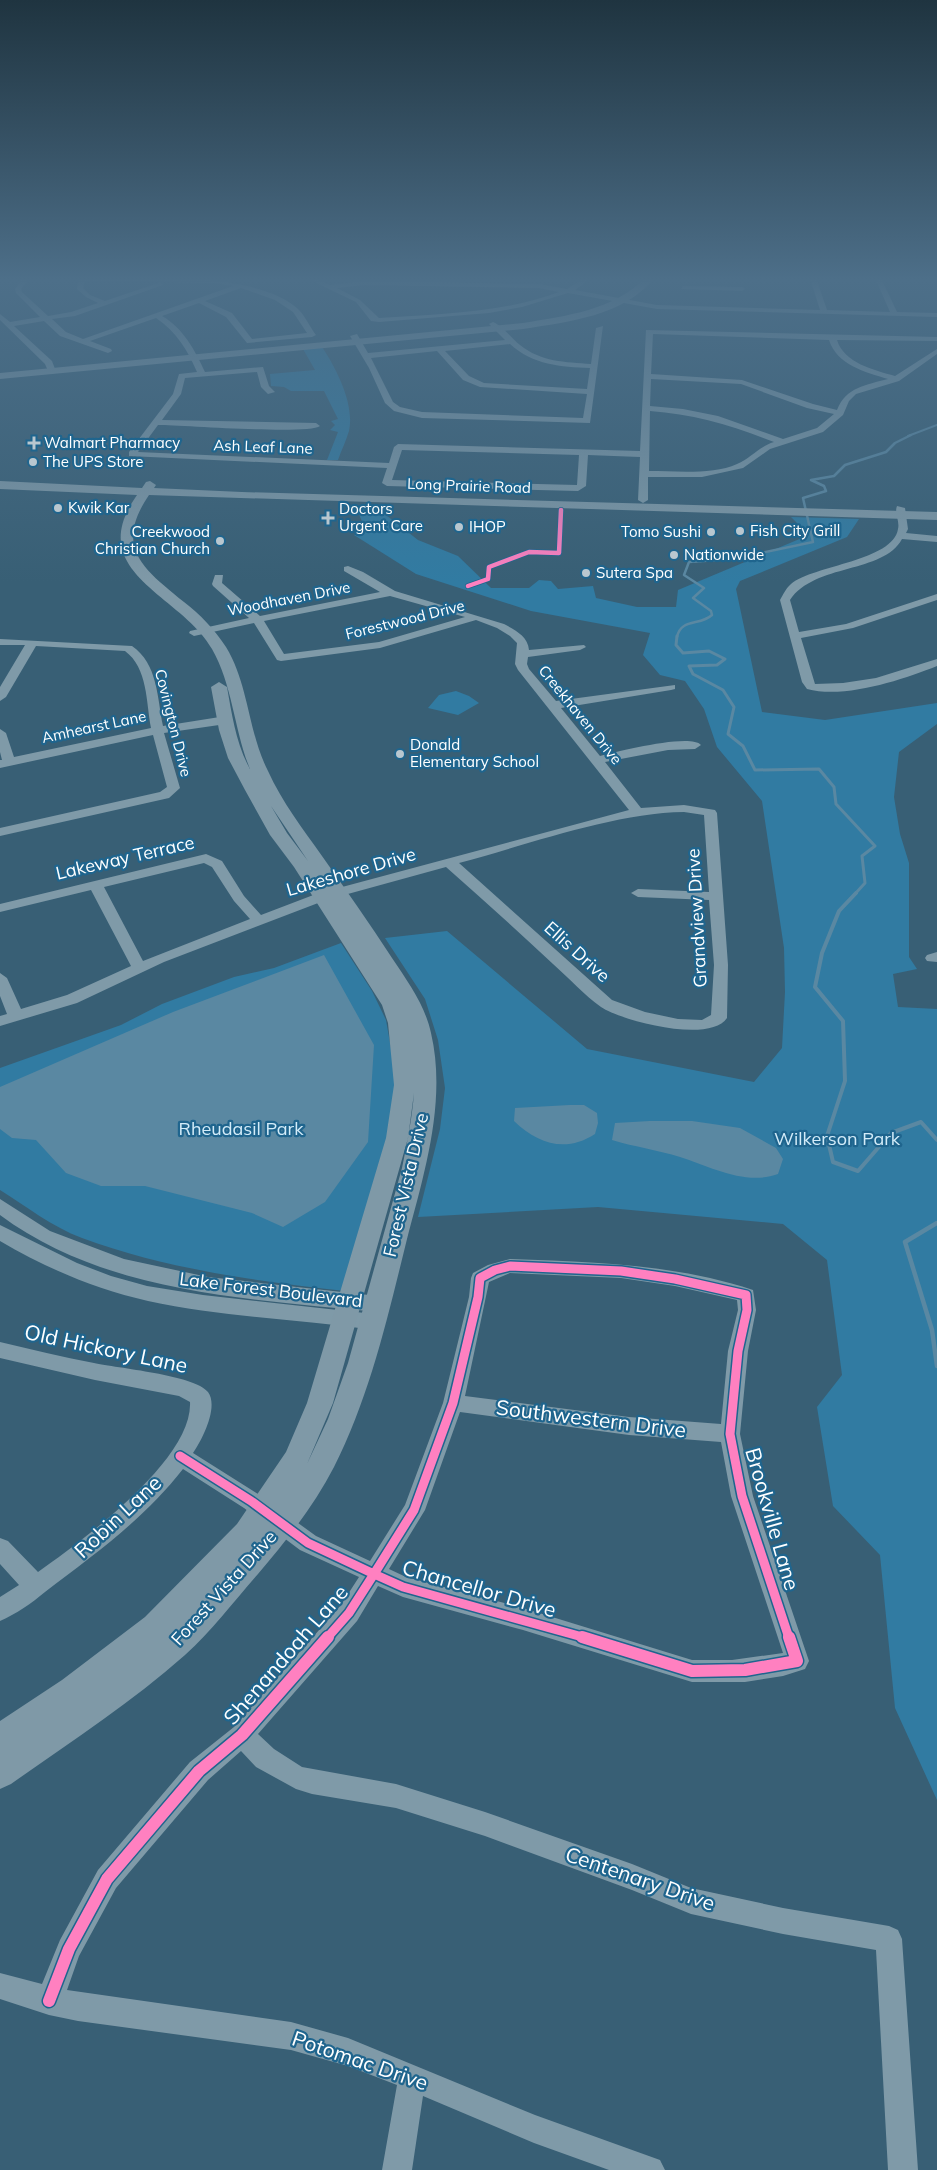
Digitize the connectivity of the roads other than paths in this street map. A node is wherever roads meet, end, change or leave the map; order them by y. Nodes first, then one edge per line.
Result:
1 (51, 379) edge
2 (181, 379) edge
3 (263, 379) edge
4 (378, 379) edge
5 (469, 379) edge
6 (592, 379) edge
7 (647, 379) edge
8 (699, 379) edge
9 (896, 379) edge
10 (54, 380) dead end
11 (270, 392) dead end
12 (591, 392) junction
13 (645, 408) junction
14 (840, 413) junction
15 (156, 422) junction
16 (316, 426) dead end
17 (782, 442) junction
18 (584, 452) junction
19 (645, 454) junction
20 (391, 466) junction
21 (644, 474) junction
22 (0, 481) edge
23 (140, 488) junction
24 (643, 500) junction
25 (119, 506) dead end
26 (792, 508) junction
27 (937, 509) edge
28 (901, 511) junction
29 (937, 516) edge
30 (113, 530) dead end
31 (902, 536) junction
32 (937, 539) edge
33 (348, 569) dead end
34 (132, 573) junction
35 (219, 577) dead end
36 (390, 593) junction
37 (937, 597) edge
38 (476, 617) junction
39 (256, 618) junction
40 (200, 632) junction
41 (796, 635) junction
42 (0, 642) edge
43 (34, 642) junction
44 (580, 648) dead end
45 (523, 654) junction
46 (937, 662) edge
47 (671, 687) dead end
48 (0, 697) edge
49 (554, 706) junction
50 (226, 720) junction
51 (157, 730) junction
52 (0, 733) edge
53 (694, 745) dead end
54 (598, 760) junction
55 (4, 763) edge
56 (696, 808) joint
57 (637, 813) junction
58 (280, 820) junction
59 (0, 832) edge
60 (450, 863) junction
61 (95, 884) junction
62 (638, 893) dead end
63 (330, 895) junction
64 (715, 896) junction
65 (0, 908) edge
66 (259, 922) junction
67 (139, 968) junction
68 (0, 978) edge
69 (16, 1016) junction
70 (0, 1021) edge
71 (702, 1026) joint
72 (0, 1206) edge
73 (0, 1232) edge
74 (746, 1295) joint
75 (349, 1309) junction
76 (376, 1313) junction
77 (0, 1350) edge
78 (200, 1397) joint
79 (453, 1403) junction
80 (730, 1434) junction
81 (180, 1456) junction
82 (271, 1517) junction
83 (0, 1548) edge
84 (375, 1575) junction
85 (36, 1587) junction
86 (0, 1610) edge
87 (797, 1661) joint
88 (242, 1735) junction
89 (0, 1739) edge
90 (0, 1773) edge
91 (0, 1986) edge
92 (49, 2000) junction
93 (412, 2076) junction
94 (398, 2170) edge
95 (650, 2170) edge
96 (903, 2170) edge

1 - 10 main road
2 - 15 street
3 - 11 street
4 - 12 street
5 - 12 street
6 - 12 street
7 - 13 street
8 - 14 street
9 - 14 street
13 - 17 street
13 - 19 street
14 - 17 street
15 - 16 street
15 - 20 street, Ash Leaf Lane
17 - 21 street
18 - 19 street
18 - 20 street
18 - 20 street
19 - 21 street
21 - 24 street
22 - 23 main road, Long Prairie Road
22 - 23 main road, Long Prairie Road
23 - 24 main road, Long Prairie Road
23 - 25 main road
23 - 26 main road, Long Prairie Road
23 - 34 main road, Forest Vista Drive
24 - 26 main road, Long Prairie Road
26 - 28 main road, Long Prairie Road
27 - 28 main road, Long Prairie Road
28 - 29 main road, Long Prairie Road
28 - 31 street
30 - 34 main road, Forest Vista Drive
31 - 32 street
31 - 41 street
33 - 36 street, Creekhaven Drive
34 - 40 main road, Forest Vista Drive
35 - 39 street
36 - 38 street, Creekhaven Drive
36 - 39 street, Woodhaven Drive
37 - 41 street
38 - 39 street, Forestwood Drive
38 - 45 street, Creekhaven Drive
39 - 40 street, Woodhaven Drive
40 - 50 main road, Forest Vista Drive
40 - 58 main road, Forest Vista Drive
41 - 46 street
42 - 43 street, Covington Drive
43 - 48 street
43 - 51 street, Covington Drive
44 - 45 street
45 - 49 street, Creekhaven Drive
47 - 49 street
49 - 54 street, Creekhaven Drive
50 - 51 street, Amhearst Lane
50 - 58 main road, Forest Vista Drive
51 - 55 street, Amhearst Lane
51 - 59 street, Covington Drive
52 - 55 street
53 - 54 street
54 - 57 street, Creekhaven Drive
56 - 57 street, Lakeshore Drive
56 - 64 street, Grandview Drive
57 - 60 street, Lakeshore Drive
58 - 63 main road, Forest Vista Drive
60 - 63 street, Lakeshore Drive
60 - 71 street, Ellis Drive
61 - 65 street, Lakeway Terrace
61 - 66 street, Lakeway Terrace
61 - 67 street
62 - 64 street
63 - 66 street, Lakeshore Drive
63 - 75 main road, Forest Vista Drive
63 - 76 main road, Forest Vista Drive
64 - 71 street, Grandview Drive
66 - 67 street, Lakeshore Drive
67 - 69 street, Lakeshore Drive
68 - 69 street
69 - 70 street, Lakeshore Drive
72 - 75 street, Lake Forest Boulevard
73 - 75 street, Lake Forest Boulevard
74 - 79 street, Shenandoah Lane
74 - 80 street, Brookville Lane
75 - 76 street, Lake Forest Boulevard
75 - 82 main road, Forest Vista Drive
76 - 82 main road, Forest Vista Drive
77 - 78 street, Old Hickory Lane
78 - 81 street, Robin Lane
79 - 80 street, Southwestern Drive
79 - 84 street, Shenandoah Lane
80 - 87 street, Brookville Lane
81 - 82 street, Chancellor Drive
81 - 85 street, Robin Lane
82 - 84 street, Chancellor Drive
82 - 89 main road, Forest Vista Drive
82 - 90 main road, Forest Vista Drive
83 - 85 street
84 - 87 street, Chancellor Drive
84 - 88 street, Shenandoah Lane
85 - 86 street, Robin Lane
88 - 92 street, Shenandoah Lane
88 - 96 street, Centenary Drive
91 - 92 street, Potomac Drive
92 - 93 street, Potomac Drive
93 - 94 street
93 - 95 street, Potomac Drive

